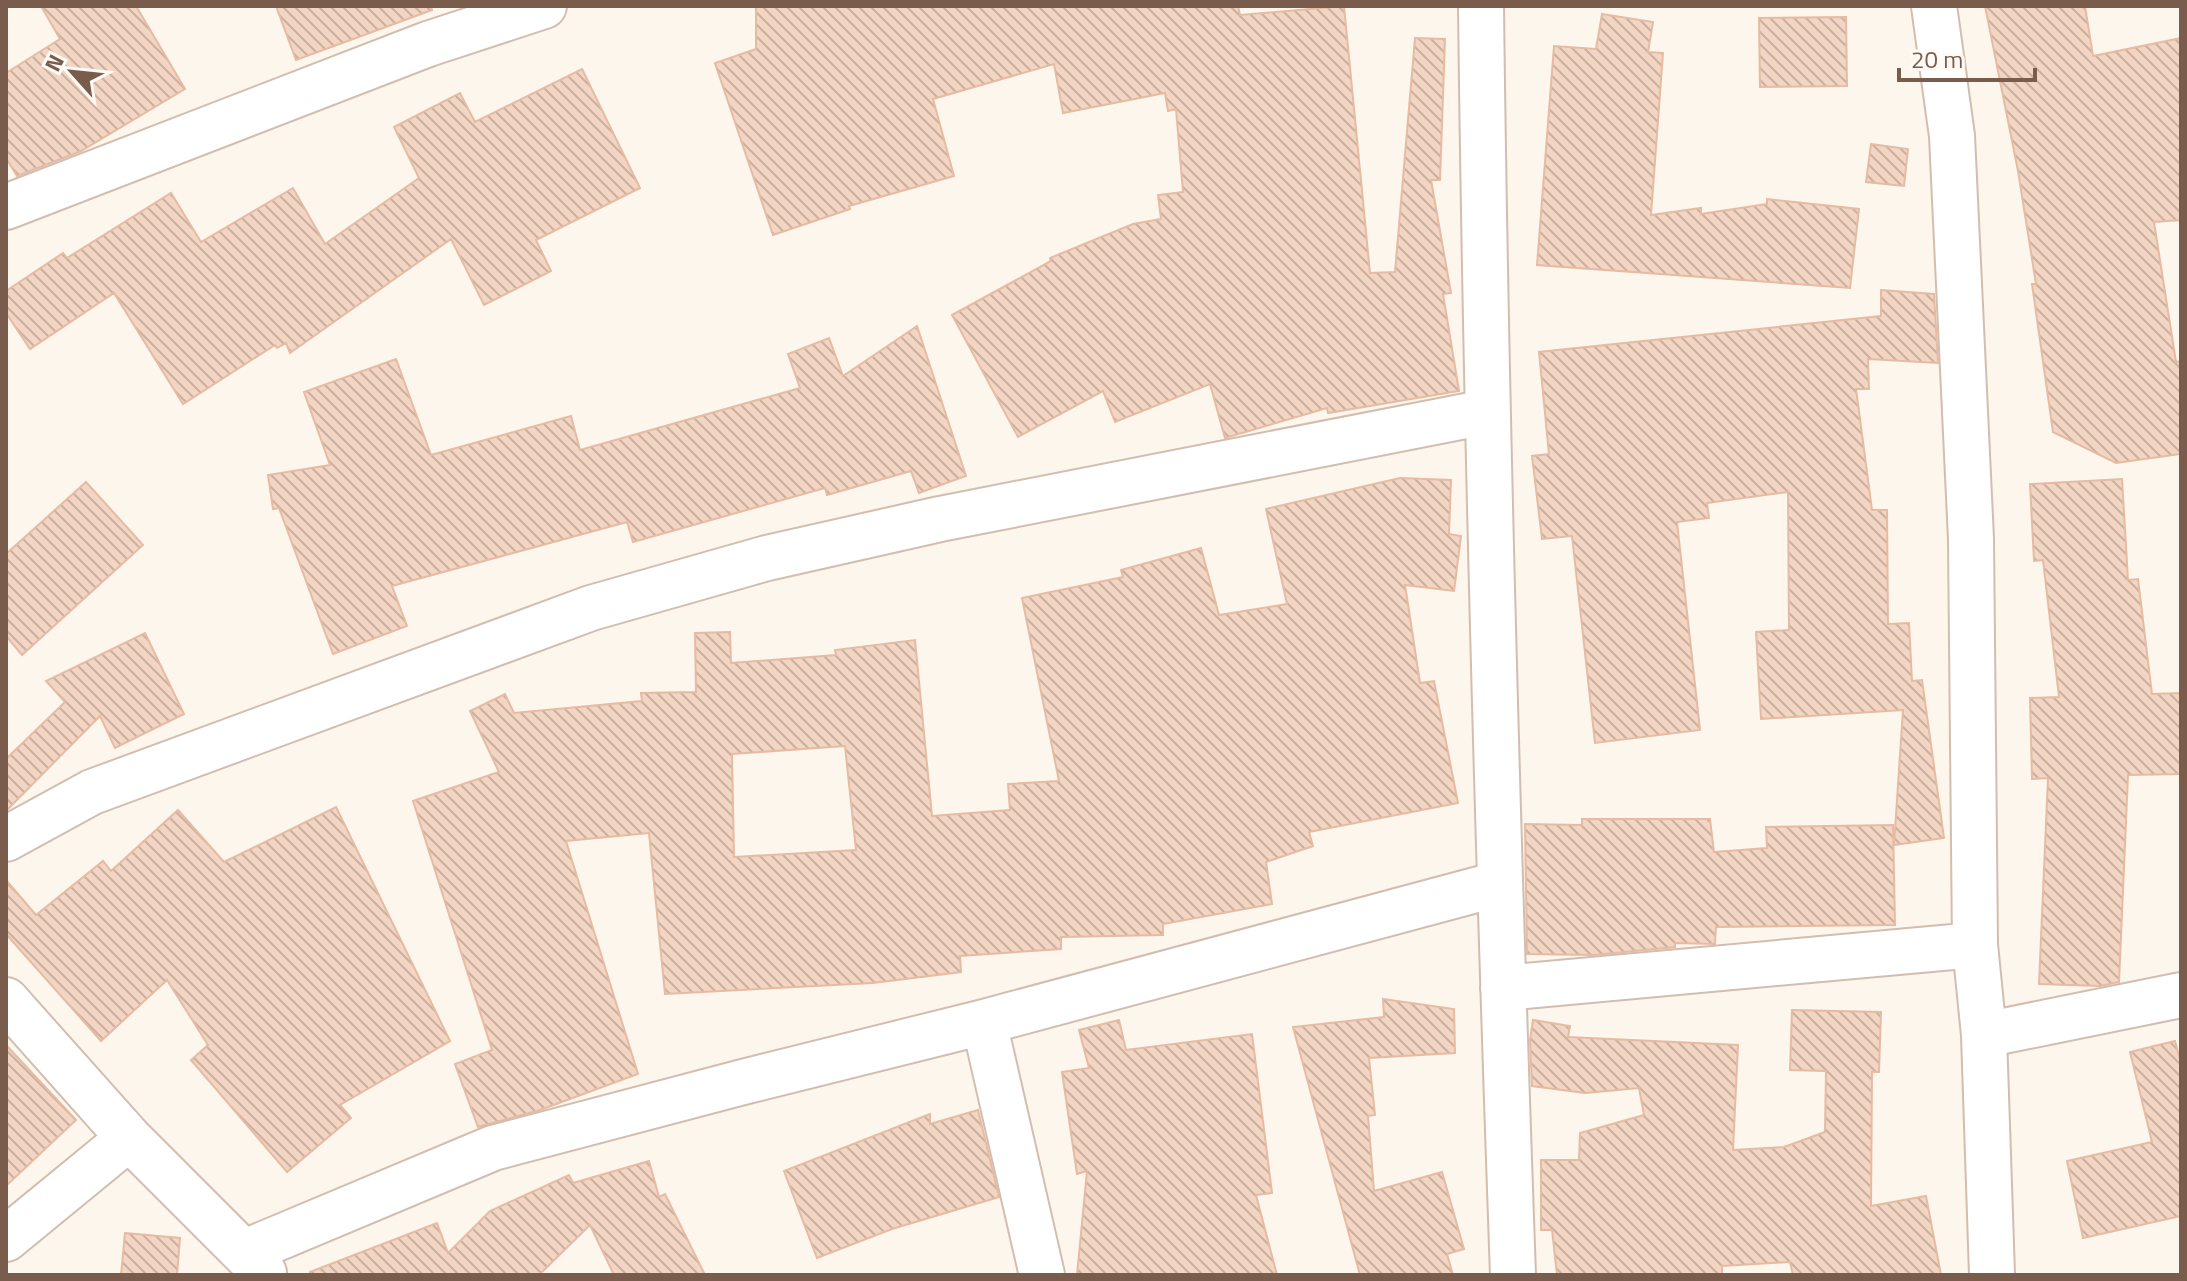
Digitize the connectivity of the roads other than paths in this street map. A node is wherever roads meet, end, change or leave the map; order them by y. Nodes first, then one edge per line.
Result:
1 (544, 6) edge
2 (1481, 6) edge
3 (1934, 6) edge
4 (6, 207) edge
5 (1486, 412) junction
6 (6, 839) edge
7 (1498, 884) junction
8 (1975, 945) junction
9 (1503, 988) junction
10 (2181, 995) edge
11 (6, 1000) edge
12 (984, 1022) junction
13 (1984, 1035) junction
14 (129, 1138) junction
15 (6, 1239) edge
16 (255, 1264) edge
17 (1042, 1275) edge
18 (1513, 1275) edge
19 (1992, 1275) edge

1 - 4 street
2 - 5 street
3 - 8 street
5 - 6 street
5 - 7 street
7 - 9 street
7 - 12 street
8 - 9 street
8 - 13 street
9 - 18 street
10 - 13 street
11 - 14 street
12 - 16 street
12 - 17 street
13 - 19 street
14 - 15 street
14 - 16 street

